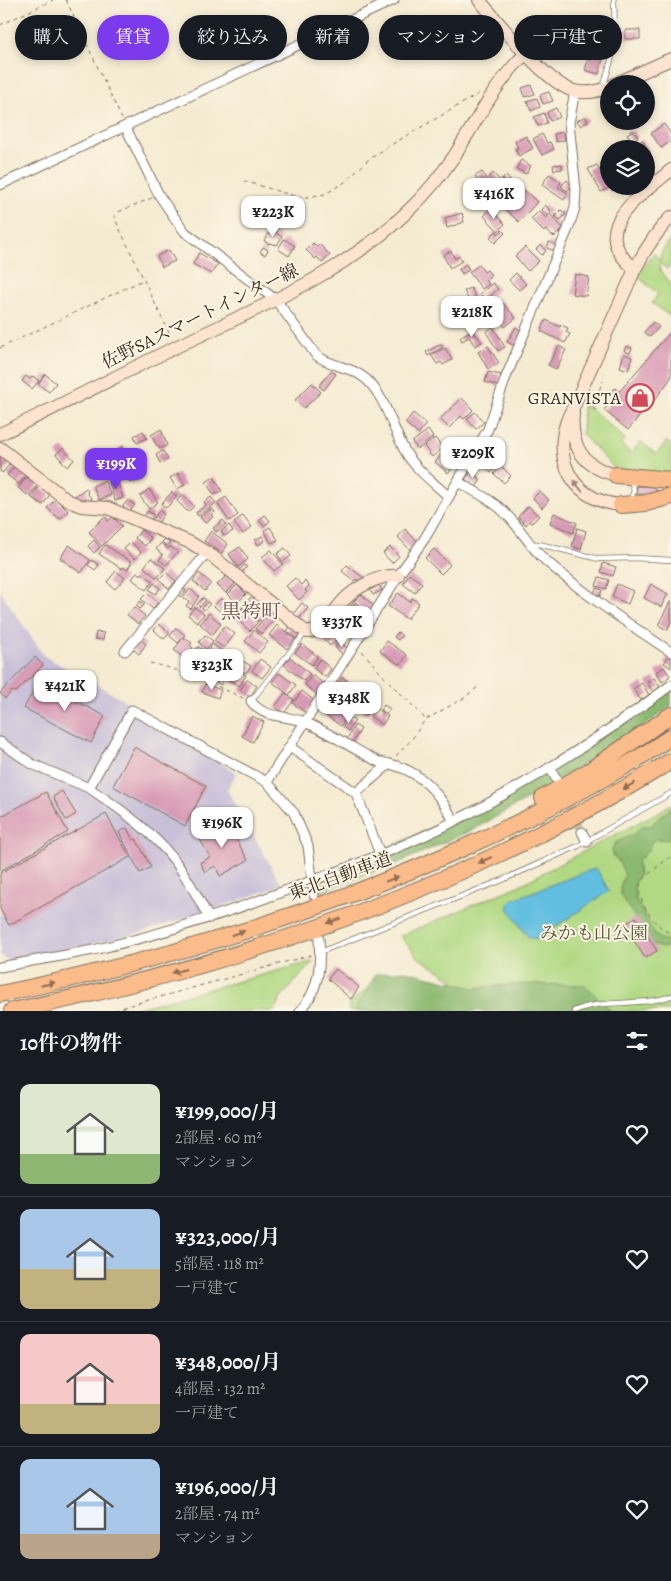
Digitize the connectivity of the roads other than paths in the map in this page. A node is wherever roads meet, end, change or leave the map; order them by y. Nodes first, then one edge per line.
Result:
1 (394, 0) edge
2 (479, 0) edge
3 (614, 0) edge
4 (514, 39) edge
5 (671, 59) edge
6 (519, 60) edge
7 (532, 60) edge
8 (608, 75) edge
9 (636, 75) edge
10 (600, 89) edge
11 (574, 91) junction
12 (125, 126) junction
13 (671, 170) edge
14 (0, 185) edge
15 (671, 217) edge
16 (634, 269) junction
17 (276, 300) junction
18 (574, 406) junction
19 (0, 434) edge
20 (0, 448) edge
21 (620, 476) junction
22 (671, 480) edge
23 (458, 482) junction
24 (671, 496) edge
25 (449, 498) junction
26 (621, 505) junction
27 (531, 544) junction
28 (207, 553) junction
29 (671, 560) edge
30 (398, 576) junction
31 (306, 632) junction
32 (125, 651) dead end
33 (671, 652) edge
34 (671, 684) edge
35 (251, 701) joint
36 (671, 715) edge
37 (306, 722) junction
38 (671, 737) edge
39 (0, 742) edge
40 (290, 747) junction
41 (671, 761) edge
42 (389, 764) junction
43 (550, 768) junction
44 (267, 782) junction
45 (558, 782) dead end
46 (89, 788) junction
47 (356, 792) junction
48 (671, 793) edge
49 (454, 821) junction
50 (582, 832) tunnel mouth
51 (587, 842) junction
52 (456, 851) junction
53 (380, 854) junction
54 (313, 881) junction
55 (314, 895) dead end
56 (209, 918) junction
57 (319, 939) dead end
58 (320, 952) junction
59 (0, 967) edge
60 (0, 994) edge
61 (671, 996) edge
62 (308, 1007) edge
63 (12, 1011) edge
64 (300, 1011) edge
65 (574, 1011) edge

1 - 12 street
2 - 4 main road
3 - 8 lane
5 - 9 main road
6 - 17 main road, 佐野SAスマートインター線
7 - 11 main road
10 - 11 main road
11 - 23 street
12 - 14 street
12 - 17 street
13 - 16 main road
15 - 16 main road
16 - 18 main road
17 - 19 main road, 佐野SAスマートインター線
17 - 25 street
18 - 21 main road
26 -> 18 main road
20 - 28 main road
21 - 22 highway
21 - 26 lane
23 - 25 street
23 - 27 street
24 - 26 highway
25 - 30 street
27 - 29 lane
27 - 33 street
28 - 31 main road
28 - 32 street
30 - 31 main road
30 - 37 street
31 - 35 lane
34 - 43 street
35 - 37 street
36 - 52 highway
37 - 40 street
37 - 42 street
38 - 52 highway, 東北自動車道
39 - 46 street
40 - 44 street
40 - 47 street
41 -> 63 highway
42 - 47 street
42 - 49 street
43 - 45 street
43 - 49 street
44 - 46 street
44 - 54 street
46 - 56 street
47 - 53 street
48 - 51 lane
49 - 53 street
50 - 51 street
51 - 58 lane
60 -> 52 highway, 東北自動車道
53 - 54 street
54 - 55 street
54 - 56 street
56 - 59 street
57 - 58 street
58 - 62 street
61 - 65 lane
62 - 64 street

